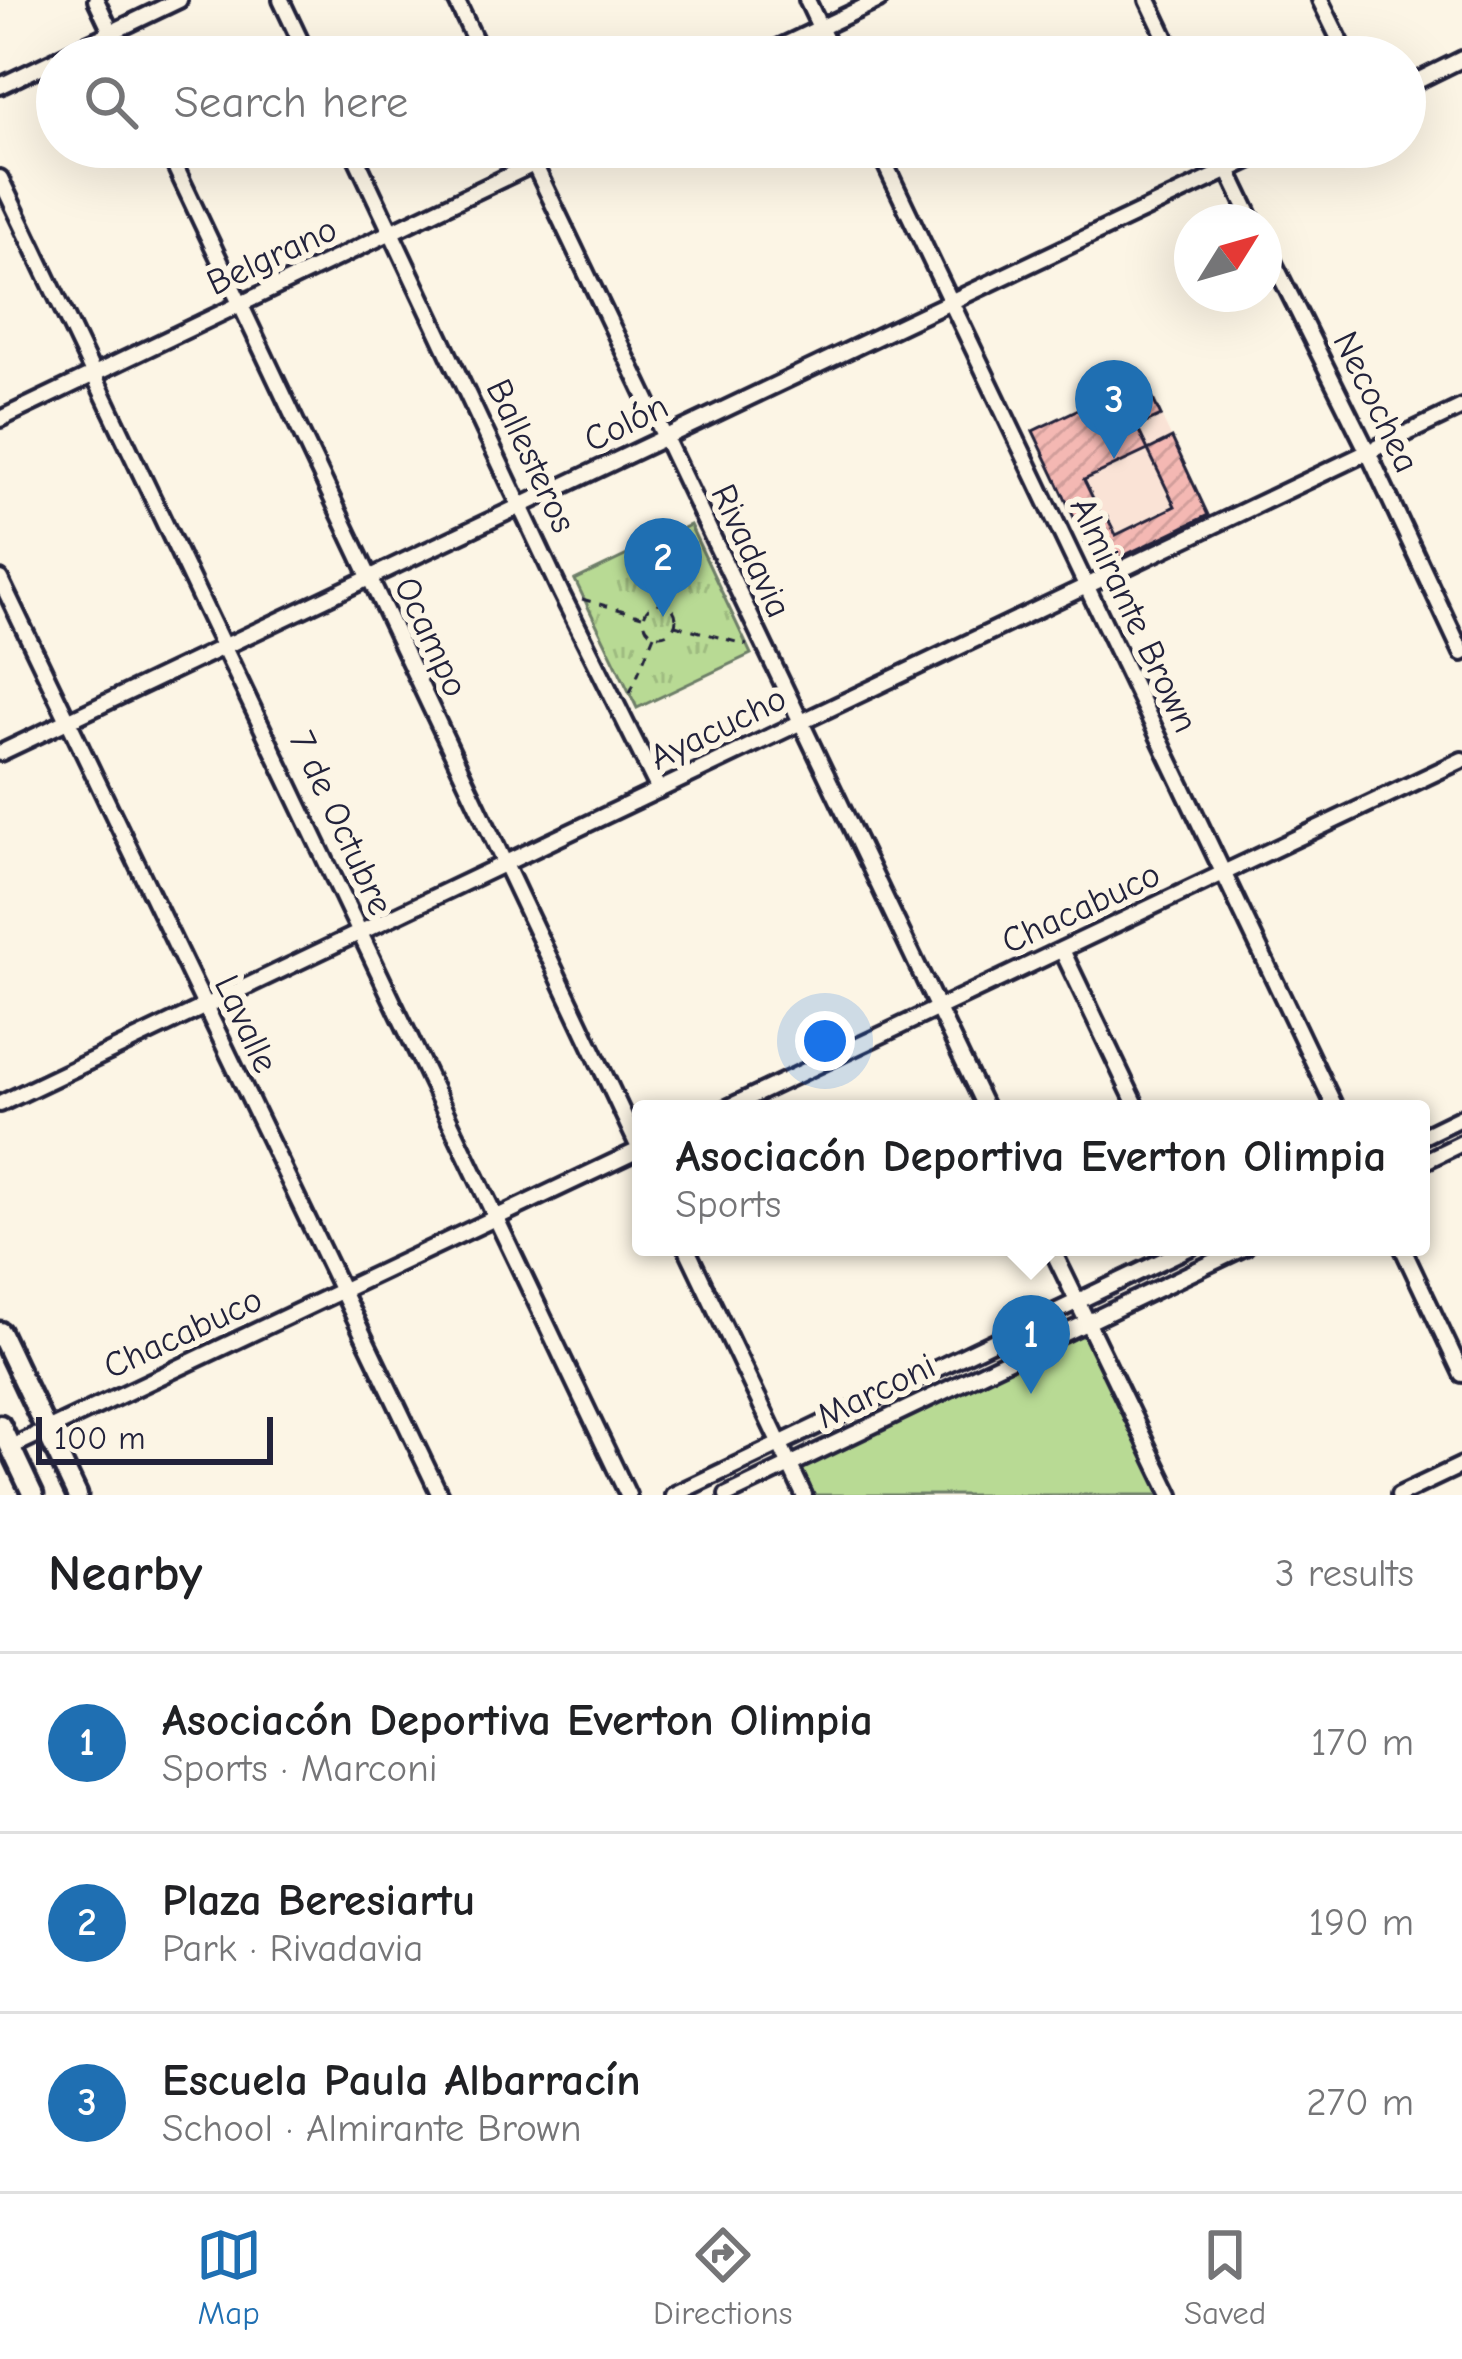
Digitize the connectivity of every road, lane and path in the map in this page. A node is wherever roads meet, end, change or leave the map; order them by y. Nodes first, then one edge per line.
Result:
1 (96, 0) edge
2 (179, 0) edge
3 (281, 0) edge
4 (456, 0) edge
5 (807, 0) edge
6 (879, 0) edge
7 (1148, 0) edge
8 (1320, 0) edge
9 (820, 28) junction
10 (112, 32) junction
11 (104, 36) edge
12 (114, 36) edge
13 (298, 36) edge
14 (473, 36) edge
15 (803, 36) edge
16 (824, 36) edge
17 (1164, 36) edge
18 (1338, 36) edge
19 (1462, 59) edge
20 (36, 69) edge
21 (1426, 77) edge
22 (0, 86) edge
23 (176, 168) edge
24 (361, 168) edge
25 (526, 168) edge
26 (536, 168) edge
27 (887, 168) edge
28 (1226, 168) edge
29 (1234, 168) edge
30 (1228, 171) junction
31 (0, 178) edge
32 (1244, 204) edge
33 (392, 232) junction
34 (1282, 279) edge
35 (951, 302) junction
36 (240, 304) junction
37 (94, 374) junction
38 (1462, 407) edge
39 (0, 419) edge
40 (665, 437) junction
41 (1368, 452) junction
42 (521, 507) junction
43 (704, 522) junction
44 (370, 578) junction
45 (0, 579) edge
46 (1086, 586) junction
47 (561, 593) junction
48 (667, 605) junction
49 (644, 617) junction
50 (674, 625) junction
51 (654, 634) junction
52 (224, 647) junction
53 (766, 651) junction
54 (1462, 653) edge
55 (621, 716) junction
56 (68, 721) junction
57 (801, 722) junction
58 (0, 753) edge
59 (1462, 760) edge
60 (659, 790) junction
61 (505, 863) junction
62 (1223, 873) junction
63 (360, 932) junction
64 (1062, 950) junction
65 (204, 1006) junction
66 (938, 1008) junction
67 (744, 1100) edge
68 (982, 1100) edge
69 (1134, 1100) edge
70 (1332, 1100) edge
71 (0, 1104) edge
72 (1462, 1117) edge
73 (632, 1131) edge
74 (1430, 1133) edge
75 (1462, 1144) edge
76 (632, 1154) edge
77 (1430, 1159) edge
78 (496, 1218) junction
79 (690, 1256) edge
80 (1055, 1256) edge
81 (1173, 1256) edge
82 (1208, 1256) edge
83 (1226, 1256) edge
84 (1406, 1256) edge
85 (1211, 1263) junction
86 (340, 1292) junction
87 (1078, 1303) junction
88 (1088, 1322) junction
89 (0, 1332) edge
90 (1462, 1374) edge
91 (0, 1425) edge
92 (47, 1430) junction
93 (779, 1443) junction
94 (10, 1447) junction
95 (789, 1465) junction
96 (1462, 1465) edge
97 (33, 1495) edge
98 (77, 1495) edge
99 (440, 1495) edge
100 (628, 1495) edge
101 (673, 1495) edge
102 (727, 1495) edge
103 (804, 1495) edge
104 (1171, 1495) edge
105 (1399, 1495) edge

1 - 10 street
2 - 10 street
3 - 13 street
4 - 14 street
5 - 9 street
6 - 9 street
7 - 17 street
8 - 18 street
9 - 15 street
9 - 16 street
10 - 11 street
10 - 12 street
19 - 21 street
20 - 22 street
23 - 36 street, Ocampo
24 - 33 street, Ballesteros
25 - 33 street, Belgrano
26 - 40 street, Rivadavia
27 - 35 street, Almirante Brown
28 - 30 street
29 - 30 street, Colón
30 - 32 street
30 - 35 street, Colón
31 - 37 street, 7 de Octubre
33 - 36 street, Belgrano
33 - 42 street, Ballesteros
34 - 41 street, Necochea
35 - 40 street, Colón
35 - 46 street, Almirante Brown
36 - 37 street, Belgrano
36 - 44 street, Ocampo
37 - 39 street, Belgrano
37 - 52 street, 7 de Octubre
38 - 41 street, Ayacucho
40 - 42 street, Colón
40 - 43 street, Rivadavia
41 - 46 street, Ayacucho
41 - 54 street, Necochea
42 - 44 street, Colón
42 - 47 street, Ballesteros
43 - 48 path
43 - 53 street, Rivadavia
44 - 52 street, Colón
44 - 61 street, Ocampo
45 - 56 street, Lavalle
46 - 57 street, Ayacucho
46 - 62 street, Almirante Brown
47 - 49 path
47 - 55 street, Ballesteros
48 - 49 path
48 - 50 path
49 - 51 path
50 - 51 path
50 - 53 path
51 - 55 path
52 - 56 street, Colón
52 - 63 street, 7 de Octubre
53 - 57 street, Rivadavia
55 - 60 street, Ballesteros
56 - 58 street, Colón
56 - 65 street, Lavalle
57 - 60 street, Ayacucho
57 - 66 street, Rivadavia
59 - 62 street, Chacabuco
60 - 61 street, Ayacucho
61 - 63 street, Ayacucho
61 - 73 street, Ocampo
62 - 64 street, Chacabuco
62 - 70 street, Almirante Brown
63 - 65 street, Ayacucho
63 - 78 street, 7 de Octubre
64 - 66 street, Chacabuco
64 - 69 street
65 - 71 street, Ayacucho
65 - 86 street, Lavalle
66 - 67 street, Chacabuco
66 - 68 street, Rivadavia
72 - 74 street
75 - 77 street
76 - 78 street, Chacabuco
78 - 86 street, Chacabuco
78 - 100 street, 7 de Octubre
79 - 93 street
80 - 87 street
81 - 87 street, Marconi
82 - 85 street
83 - 85 street, Marconi
84 - 90 street
85 - 88 street, Marconi
86 - 92 street, Chacabuco
86 - 99 street, Lavalle
87 - 88 street
87 - 93 street, Marconi
88 - 95 street, Marconi
88 - 104 street
89 - 92 main road
91 - 94 main road
92 - 94 street, Chacabuco
92 - 98 main road
93 - 95 street
93 - 101 street, Marconi
94 - 97 main road
95 - 102 street, Marconi
95 - 103 street
96 - 105 street

